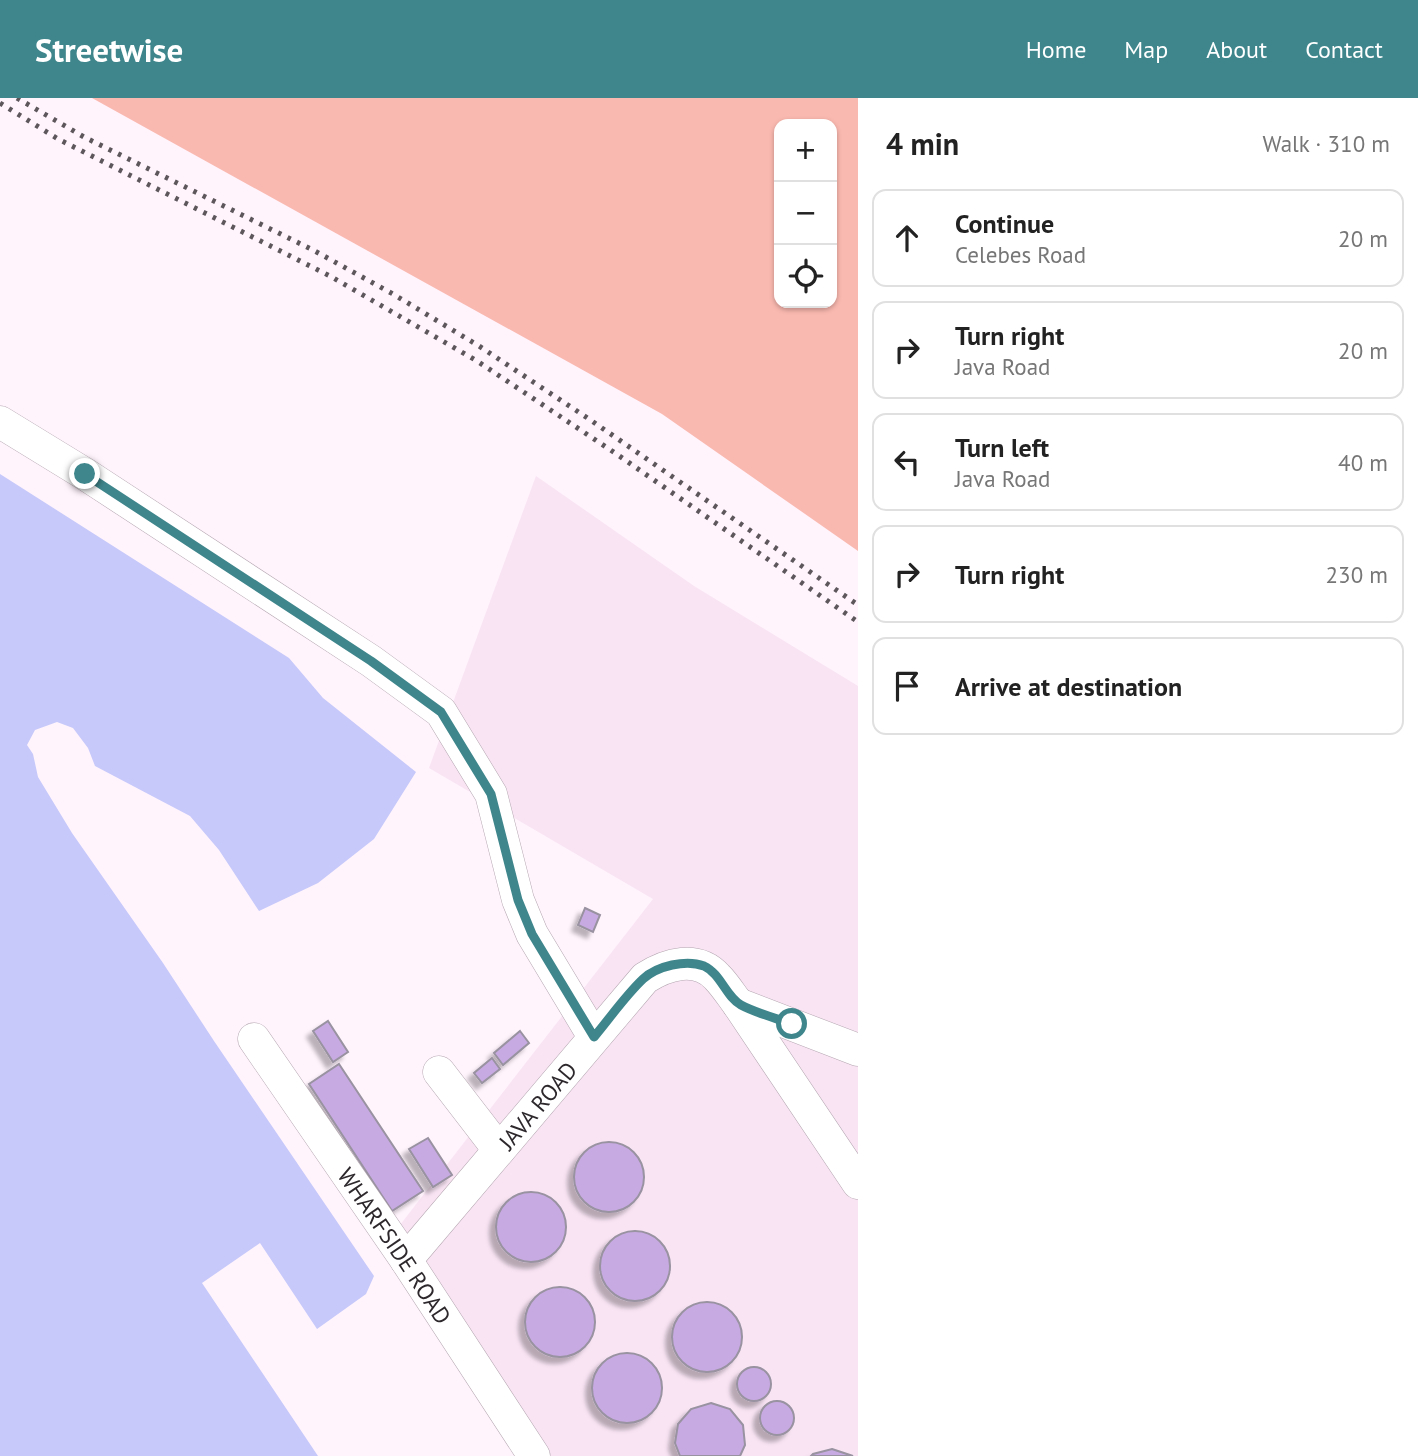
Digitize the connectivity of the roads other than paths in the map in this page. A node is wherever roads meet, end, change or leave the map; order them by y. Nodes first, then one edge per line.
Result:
1 (0, 422) edge
2 (738, 1004) junction
3 (594, 1037) junction
4 (254, 1038) dead end
5 (858, 1050) edge
6 (439, 1072) dead end
7 (499, 1150) junction
8 (858, 1183) edge
9 (406, 1261) junction
10 (534, 1456) edge

1 - 3 street
2 - 3 street, JAVA ROAD
2 - 5 street
2 - 8 street, JAVA ROAD
3 - 7 street, JAVA ROAD
4 - 9 street, WHARFSIDE ROAD
6 - 7 street
7 - 9 street, JAVA ROAD
9 - 10 street, WHARFSIDE ROAD

